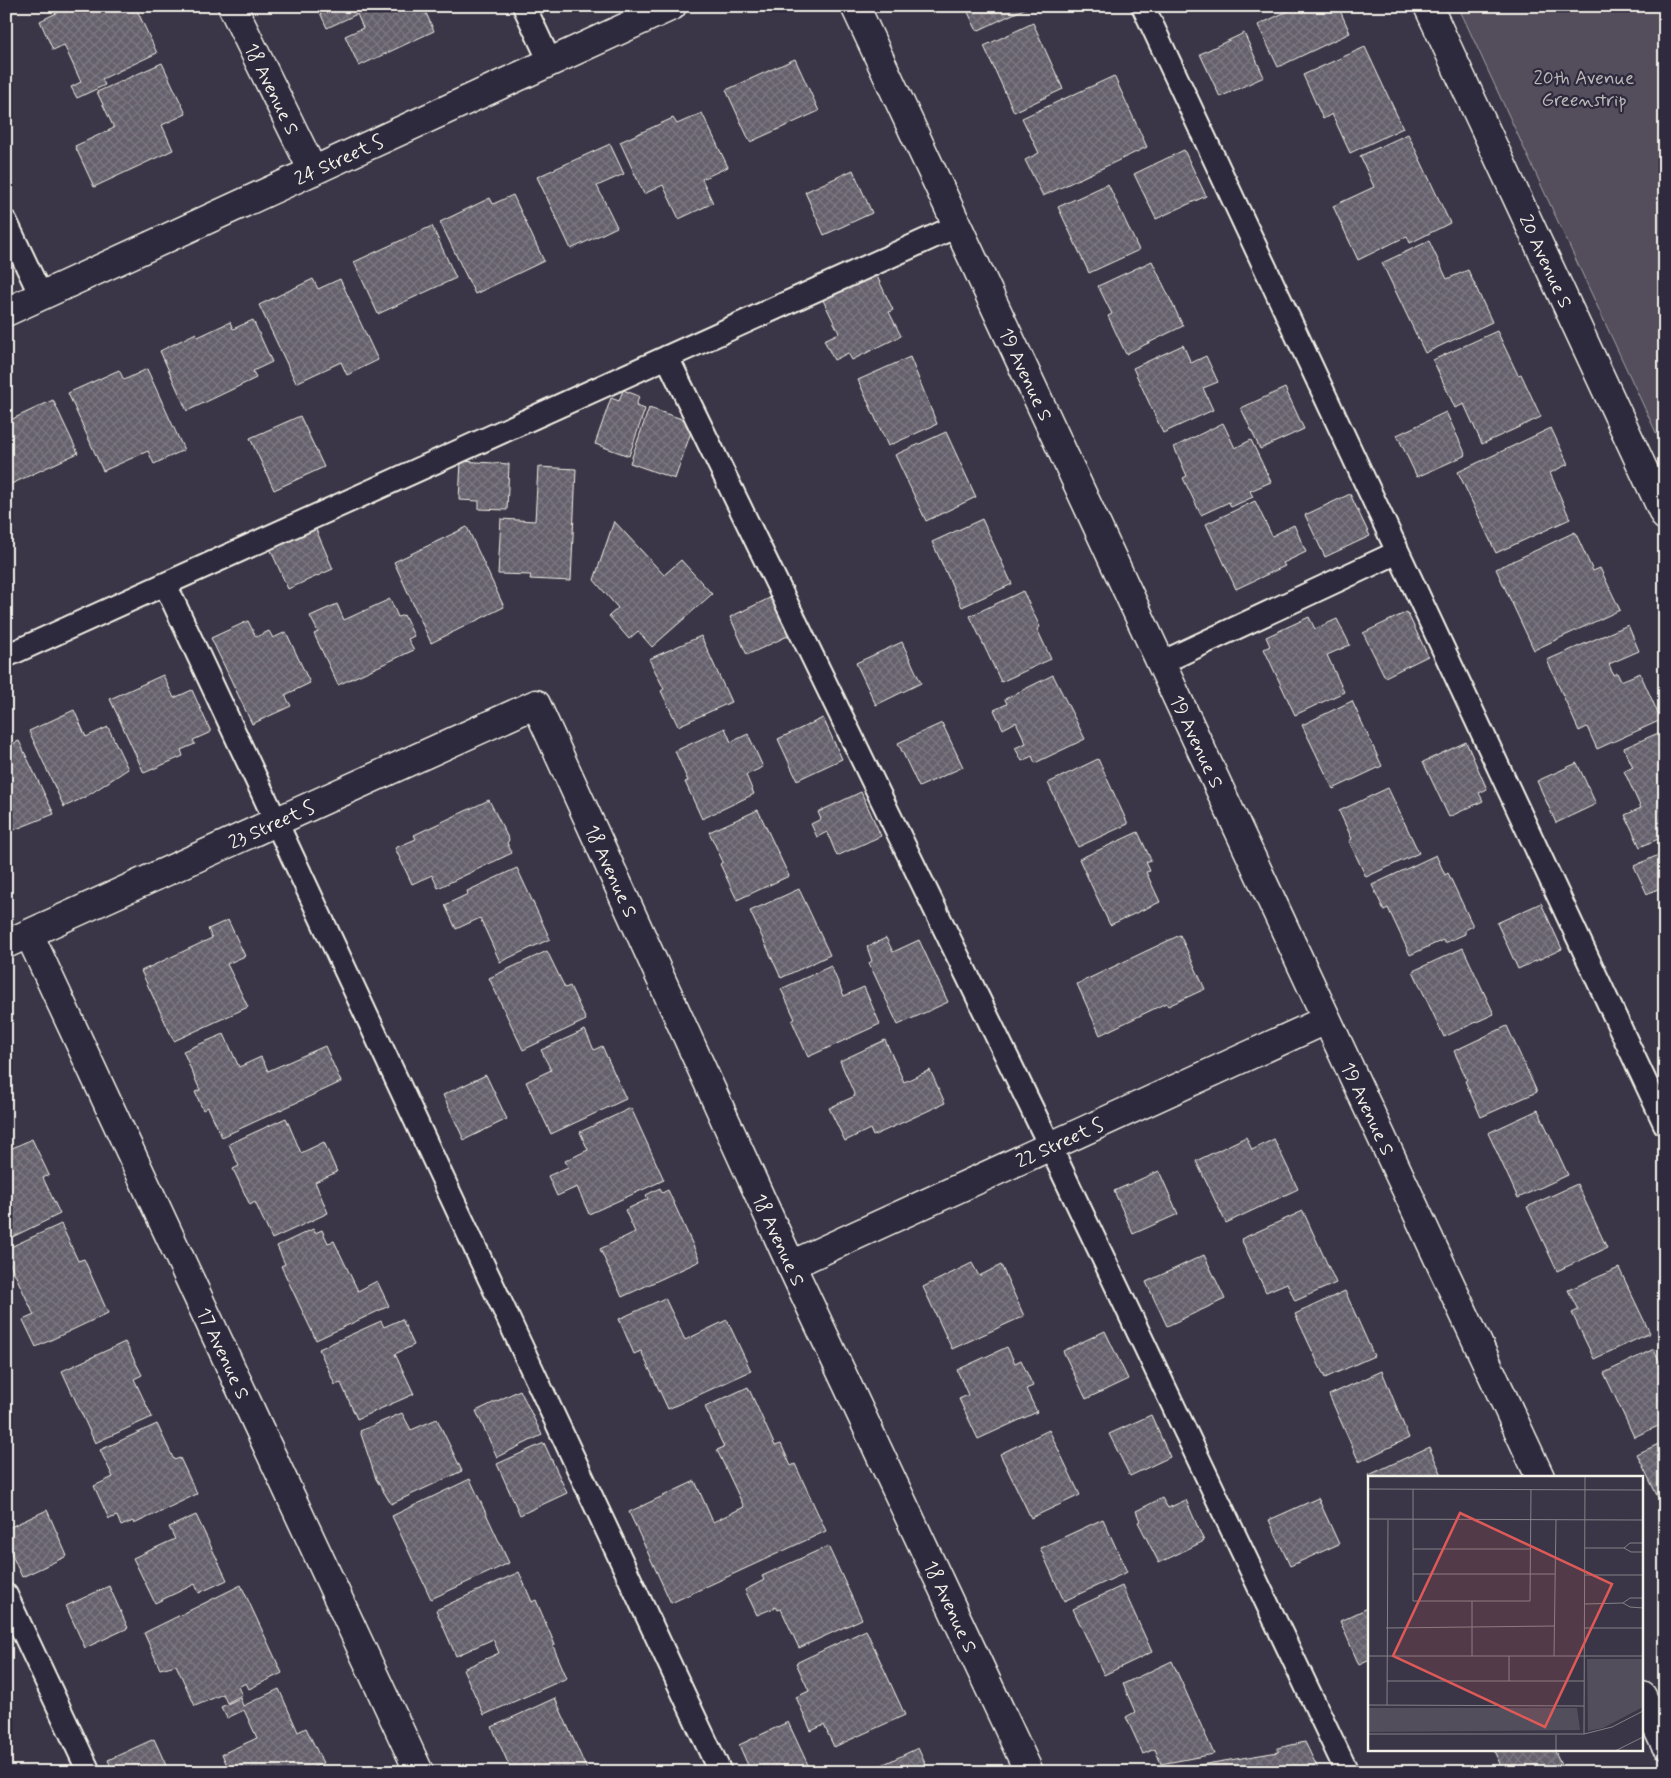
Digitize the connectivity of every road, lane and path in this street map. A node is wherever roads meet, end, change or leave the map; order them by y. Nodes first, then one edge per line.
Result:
1 (232, 6) edge
2 (524, 6) edge
3 (672, 6) edge
4 (854, 6) edge
5 (1143, 6) edge
6 (1428, 6) edge
7 (550, 62) junction
8 (313, 171) junction
9 (6, 222) edge
10 (957, 226) junction
11 (41, 296) junction
12 (6, 312) edge
13 (667, 357) junction
14 (1665, 516) edge
15 (1398, 552) junction
16 (165, 584) junction
17 (6, 656) edge
18 (1161, 663) junction
19 (536, 704) joint
20 (276, 822) junction
21 (18, 939) edge
22 (1326, 1020) junction
23 (1665, 1124) edge
24 (1050, 1146) junction
25 (791, 1265) junction
26 (1540, 1476) edge
27 (6, 1595) edge
28 (1644, 1700) edge
29 (1665, 1744) edge
30 (89, 1772) edge
31 (419, 1772) edge
32 (720, 1772) edge
33 (1029, 1772) edge
34 (1347, 1772) edge

1 - 8 street, 18 Avenue S
2 - 7 lane
3 - 7 street, 24 Street S
4 - 10 street, 19 Avenue S
5 - 15 lane
6 - 14 street, 20 Avenue S
7 - 8 street, 24 Street S
8 - 11 street, 24 Street S
9 - 11 lane
10 - 13 lane
10 - 18 street, 19 Avenue S
11 - 12 street, 24 Street S
13 - 16 lane
13 - 24 lane
15 - 18 lane
15 - 23 lane
16 - 17 lane
16 - 20 lane
18 - 22 street, 19 Avenue S
19 - 20 street, 23 Street S
19 - 25 street, 18 Avenue S
20 - 21 street, 23 Street S
20 - 32 lane
21 - 31 street, 17 Avenue S
22 - 24 street, 22 Street S
22 - 26 street, 19 Avenue S
24 - 25 street, 22 Street S
24 - 34 lane
25 - 33 street, 18 Avenue S
27 - 30 lane
28 - 29 street

